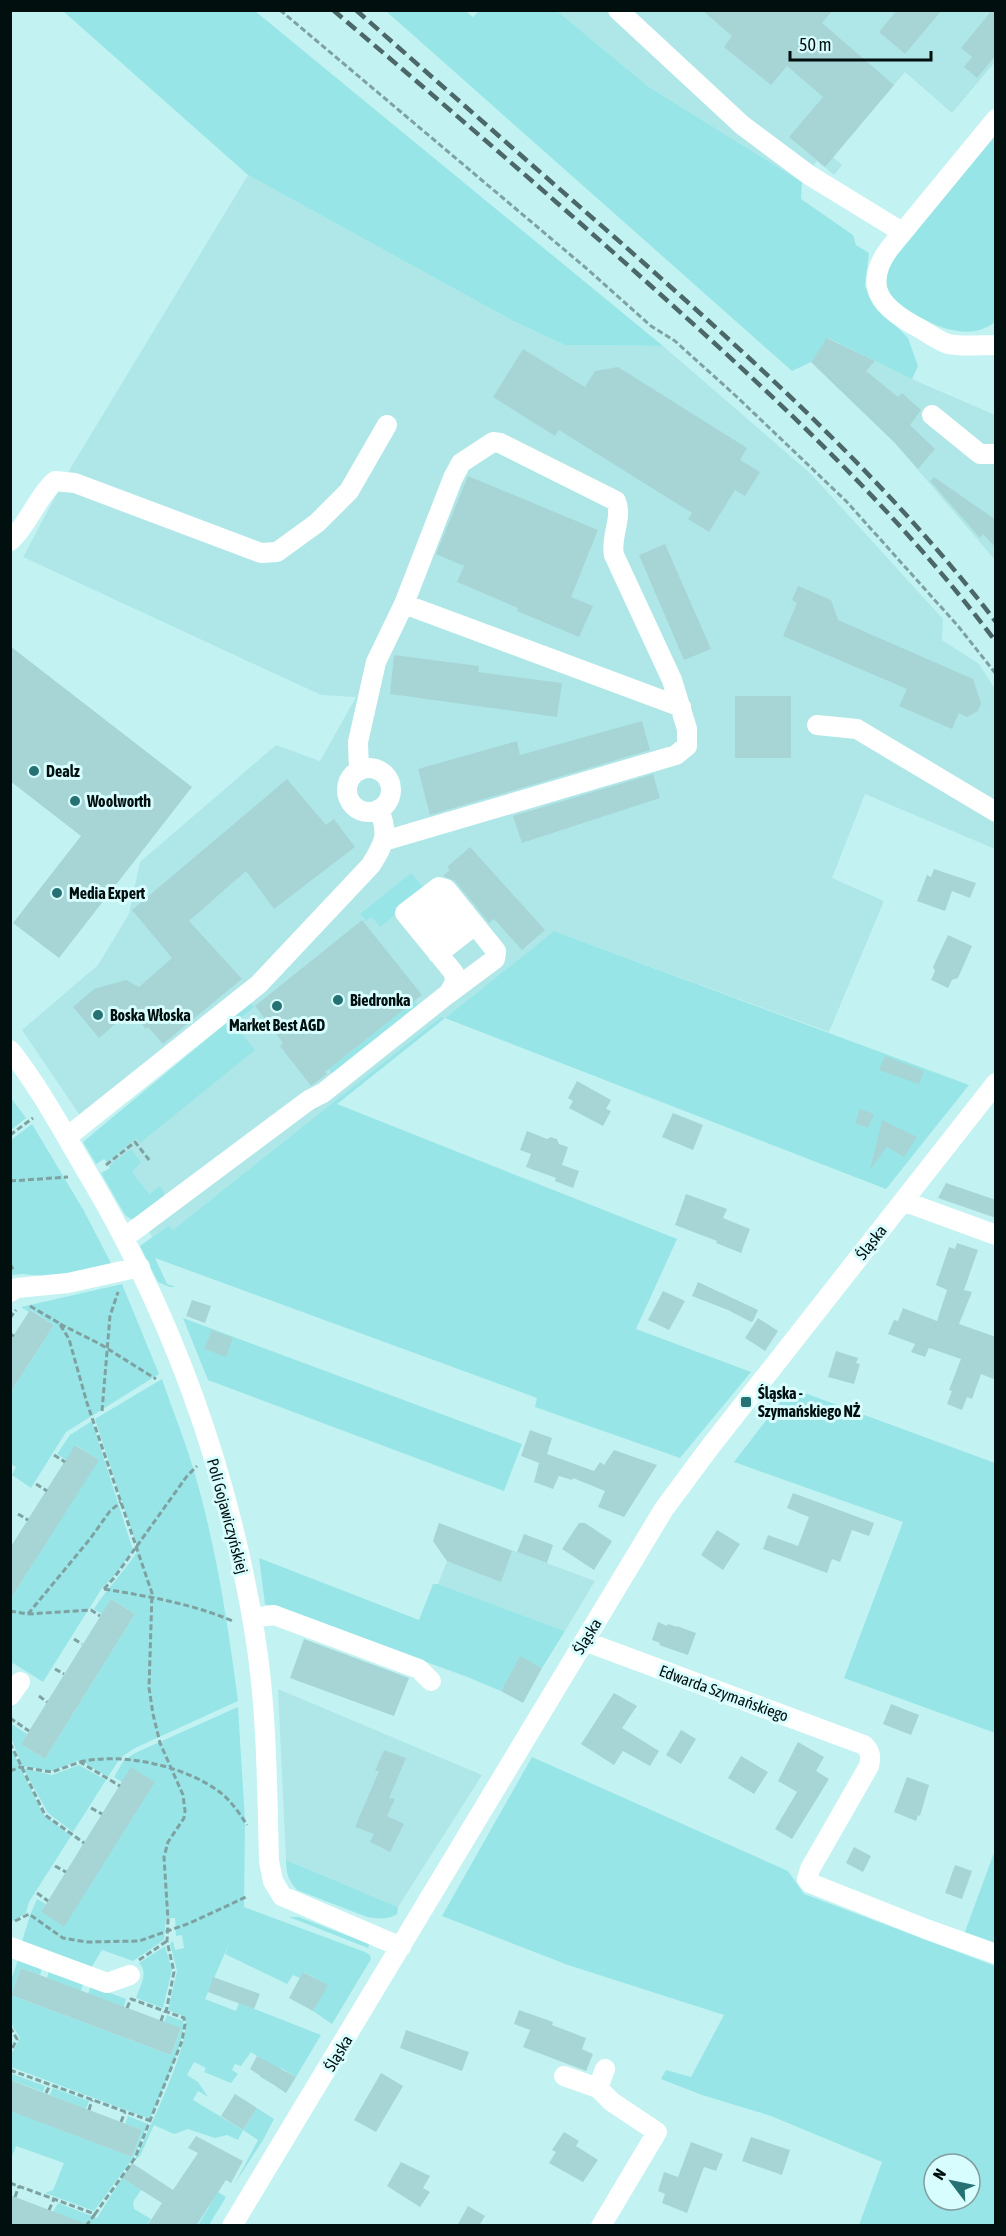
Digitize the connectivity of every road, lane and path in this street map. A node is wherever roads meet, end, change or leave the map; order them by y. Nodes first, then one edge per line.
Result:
1 (280, 10) edge
2 (618, 10) edge
3 (996, 119) edge
4 (903, 232) junction
5 (996, 345) edge
6 (932, 415) dead end
7 (387, 425) dead end
8 (996, 454) edge
9 (10, 542) edge
10 (404, 604) junction
11 (996, 674) edge
12 (681, 707) junction
13 (817, 725) dead end
14 (359, 771) junction
15 (379, 809) junction
16 (996, 812) edge
17 (384, 841) junction
18 (464, 912) junction
19 (427, 941) junction
20 (448, 994) junction
21 (10, 1050) edge
22 (996, 1083) edge
23 (49, 1109) junction
24 (10, 1135) edge
25 (68, 1137) junction
26 (150, 1161) dead end
27 (80, 1176) junction
28 (10, 1181) edge
29 (903, 1201) junction
30 (996, 1235) edge
31 (124, 1238) junction
32 (140, 1268) junction
33 (120, 1284) dead end
34 (17, 1297) edge
35 (59, 1323) junction
36 (107, 1349) junction
37 (156, 1379) dead end
38 (102, 1412) dead end
39 (54, 1455) dead end
40 (65, 1462) dead end
41 (199, 1464) dead end
42 (36, 1484) dead end
43 (46, 1491) dead end
44 (121, 1502) junction
45 (18, 1514) dead end
46 (28, 1520) dead end
47 (136, 1548) junction
48 (152, 1597) junction
49 (10, 1611) edge
50 (28, 1614) junction
51 (100, 1616) dead end
52 (243, 1620) junction
53 (74, 1639) dead end
54 (584, 1641) junction
55 (82, 1644) dead end
56 (55, 1669) dead end
57 (64, 1674) dead end
58 (431, 1681) dead end
59 (39, 1696) dead end
60 (47, 1702) dead end
61 (10, 1718) edge
62 (29, 1731) dead end
63 (10, 1743) edge
64 (80, 1762) junction
65 (20, 1767) junction
66 (173, 1770) junction
67 (10, 1771) edge
68 (120, 1786) dead end
69 (91, 1808) dead end
70 (102, 1814) dead end
71 (247, 1825) dead end
72 (84, 1843) dead end
73 (55, 1866) dead end
74 (66, 1872) dead end
75 (37, 1893) dead end
76 (246, 1897) dead end
77 (48, 1901) dead end
78 (15, 1921) dead end
79 (167, 1930) junction
80 (167, 1941) junction
81 (10, 1947) edge
82 (401, 1947) junction
83 (996, 1954) edge
84 (130, 1975) joint
85 (127, 2008) dead end
86 (165, 2012) junction
87 (161, 2021) dead end
88 (10, 2027) edge
89 (10, 2053) edge
90 (605, 2069) dead end
91 (10, 2070) edge
92 (564, 2076) dead end
93 (50, 2085) junction
94 (598, 2088) junction
95 (46, 2093) dead end
96 (92, 2100) junction
97 (89, 2110) dead end
98 (125, 2112) junction
99 (151, 2121) junction
100 (121, 2122) dead end
101 (10, 2183) edge
102 (19, 2186) junction
103 (15, 2197) dead end
104 (54, 2199) junction
105 (49, 2210) dead end
106 (95, 2214) junction
107 (86, 2226) edge
108 (232, 2226) edge
109 (601, 2226) edge

1 - 11 path
2 - 4 street
3 - 4 street
4 - 5 street
6 - 8 street
7 - 9 street
10 - 12 street
10 - 12 street
10 - 14 street
12 - 17 street
13 - 16 street
14 - 15 street
14 - 15 street
15 - 17 street
17 - 25 street
18 - 19 street
18 - 19 street
18 - 20 street
19 - 20 street
20 - 31 street
21 - 23 street, Poli Gojawiczyńskiej
22 - 29 street, Śląska
23 - 24 path
23 - 25 street, Poli Gojawiczyńskiej
25 - 27 street, Poli Gojawiczyńskiej
26 - 27 path
27 - 28 path
27 - 31 street, Poli Gojawiczyńskiej
29 - 30 street
29 - 54 street, Śląska
31 - 32 street, Poli Gojawiczyńskiej
32 - 34 street
32 - 52 street, Poli Gojawiczyńskiej
33 - 36 path
34 - 35 path
35 - 36 path
35 - 44 path
36 - 37 path
36 - 38 path
39 - 40 path
41 - 47 path
42 - 43 path
44 - 47 path
44 - 50 path
45 - 46 path
47 - 48 path
47 - 48 path
48 - 52 path
48 - 66 path
49 - 50 path
50 - 51 path
52 - 58 street
52 - 82 street, Poli Gojawiczyńskiej
53 - 55 path
54 - 82 street, Śląska
54 - 83 street, Edwarda Szymańskiego
56 - 57 path
59 - 60 path
61 - 62 path
63 - 65 path
64 - 65 path
64 - 66 path
64 - 68 path
65 - 67 path
65 - 72 path
66 - 71 path
66 - 79 path
69 - 70 path
73 - 74 path
75 - 77 path
76 - 79 path
78 - 79 path
79 - 80 path
80 - 84 path
80 - 86 path
81 - 84 street
82 - 108 street, Śląska
85 - 86 path
86 - 87 path
86 - 99 path
88 - 89 path
90 - 94 street
91 - 93 path
92 - 94 street
93 - 95 path
93 - 96 path
94 - 109 street
96 - 97 path
96 - 98 path
98 - 99 path
98 - 100 path
99 - 106 path
101 - 102 path
102 - 103 path
102 - 104 path
104 - 105 path
104 - 106 path
106 - 107 path

